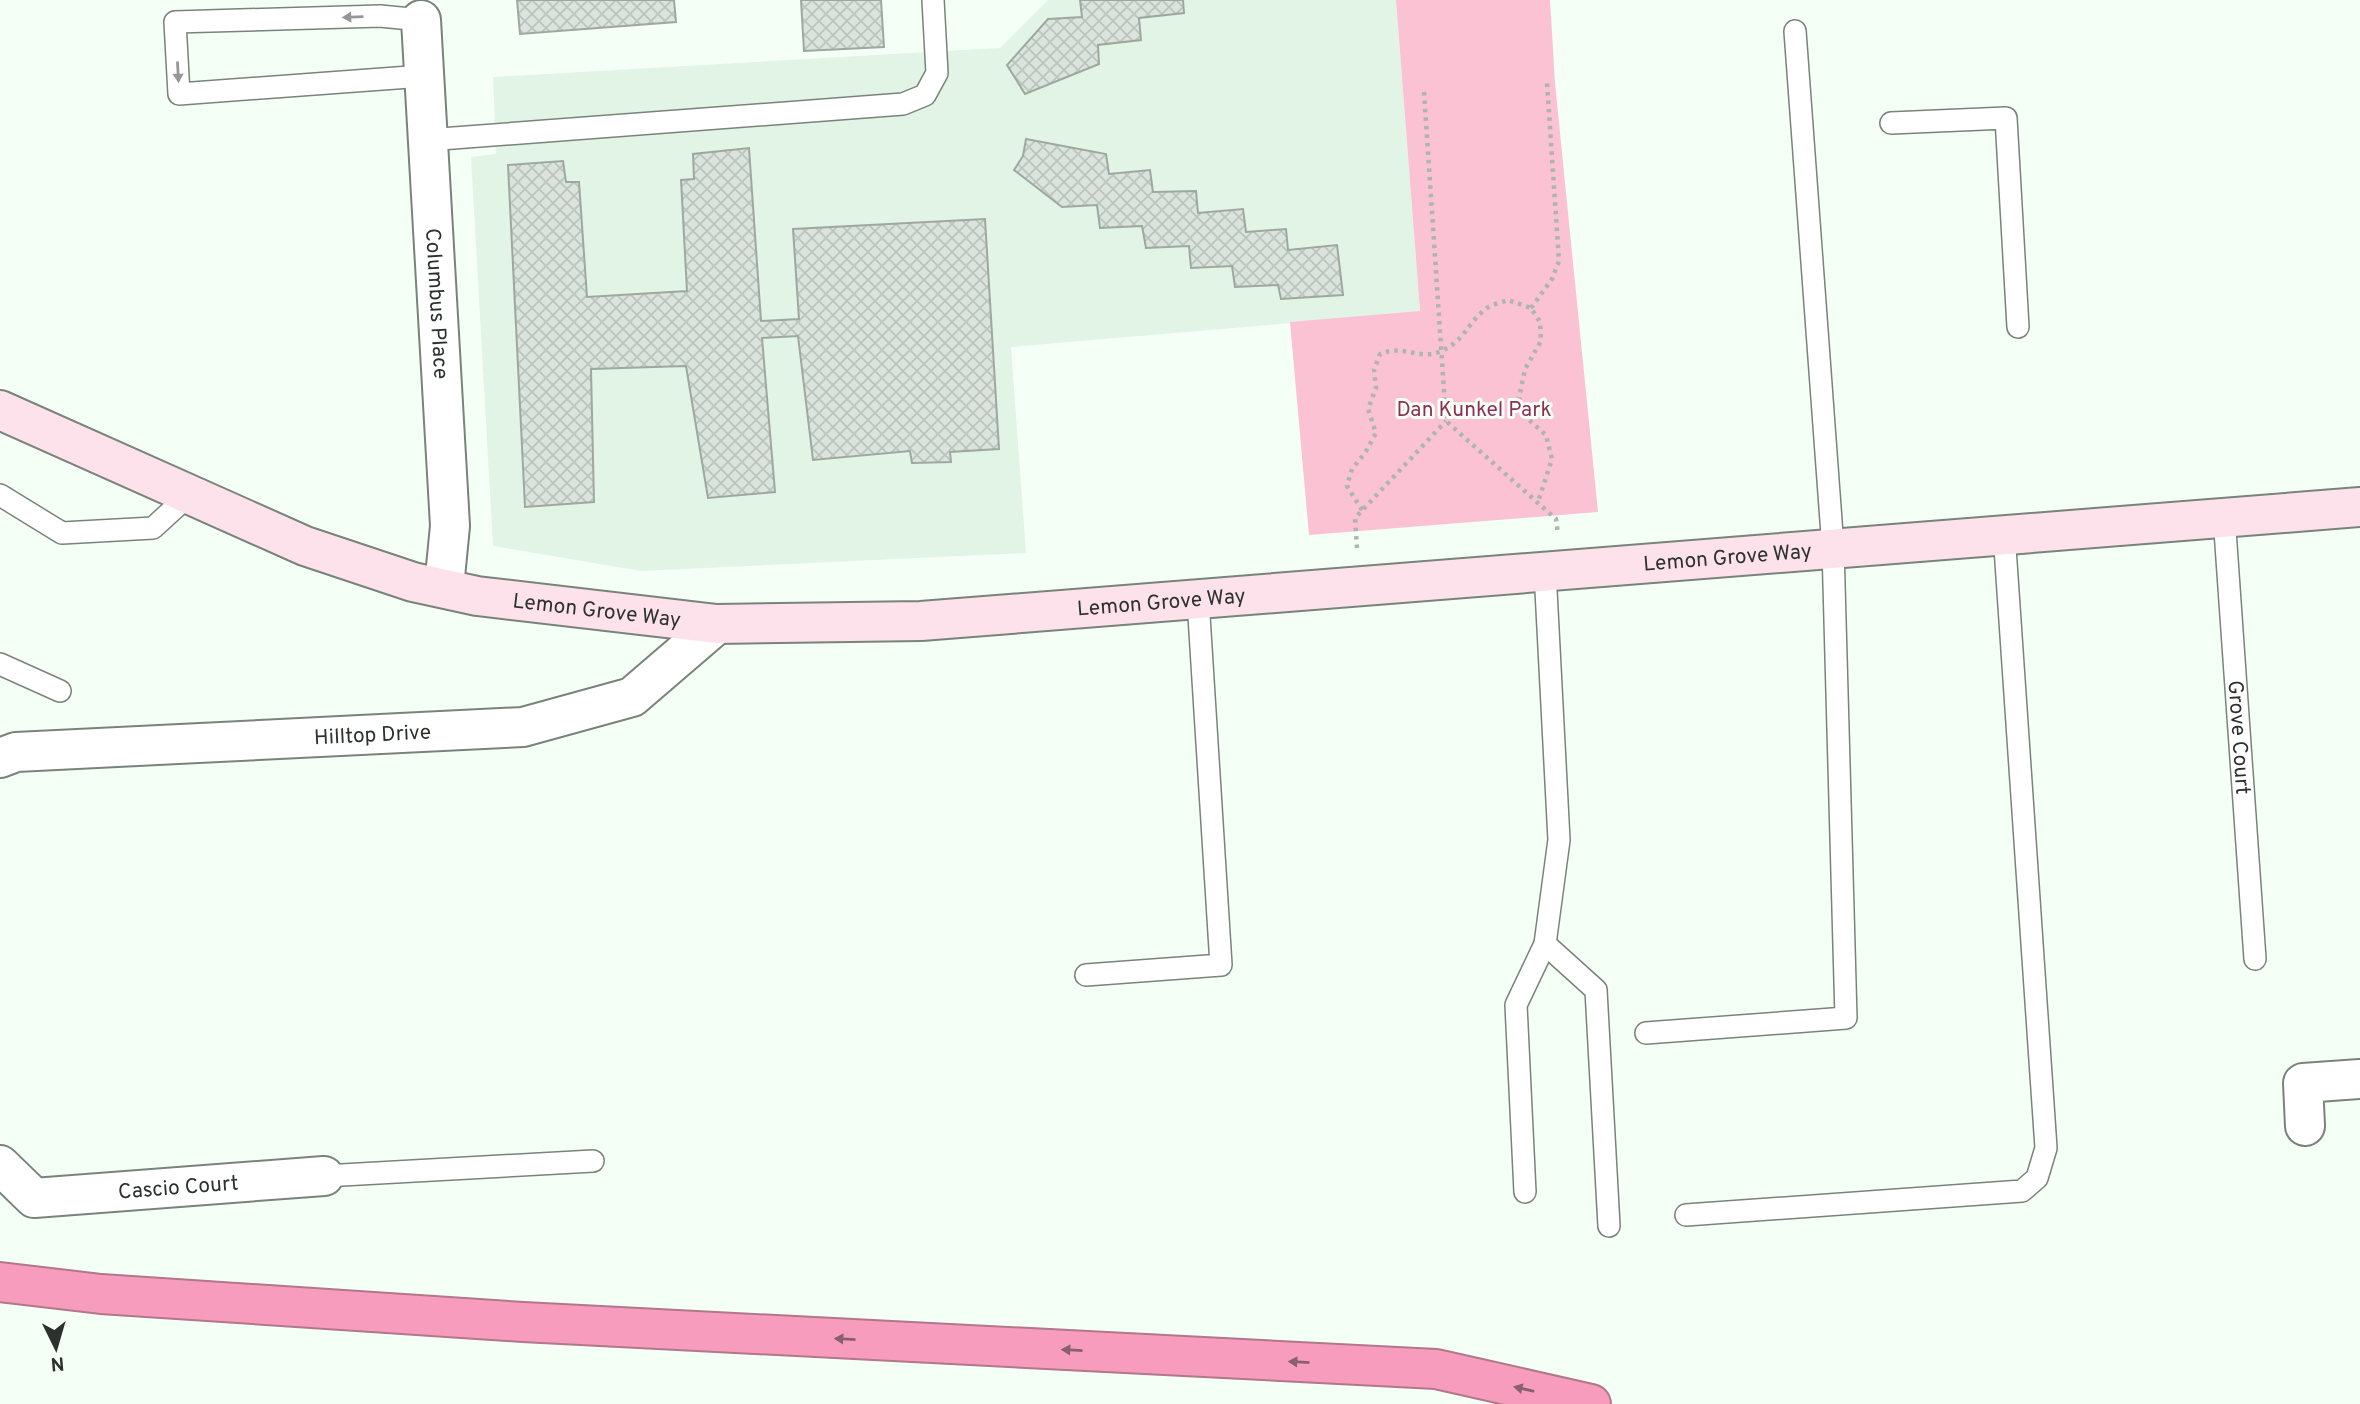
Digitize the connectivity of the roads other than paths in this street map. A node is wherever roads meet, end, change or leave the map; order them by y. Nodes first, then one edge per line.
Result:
1 (933, 0) edge
2 (421, 20) joint
3 (1795, 31) dead end
4 (423, 76) junction
5 (1891, 123) dead end
6 (427, 140) junction
7 (2018, 327) dead end
8 (0, 410) edge
9 (0, 495) edge
10 (189, 495) junction
11 (2360, 506) edge
12 (2224, 516) junction
13 (2004, 533) junction
14 (1833, 548) junction
15 (1554, 570) junction
16 (444, 587) junction
17 (1198, 600) junction
18 (717, 625) junction
19 (0, 664) edge
20 (60, 691) dead end
21 (0, 758) edge
22 (1545, 944) junction
23 (2255, 958) dead end
24 (1087, 975) dead end
25 (1646, 1033) dead end
26 (2360, 1079) edge
27 (2305, 1126) dead end
28 (593, 1161) dead end
29 (0, 1165) edge
30 (324, 1176) joint
31 (1525, 1192) dead end
32 (1686, 1215) dead end
33 (1609, 1226) dead end
34 (0, 1282) edge
35 (1591, 1404) edge

1 - 6 lane
2 - 4 street, Columbus Place
2 -> 4 lane
3 - 14 lane
4 - 6 street, Columbus Place
5 - 7 lane
6 - 16 street, Columbus Place
8 - 10 main road, Lemon Grove Way
9 - 10 lane
10 - 16 main road, Lemon Grove Way
11 - 12 main road, Lemon Grove Way
12 - 13 main road, Lemon Grove Way
12 - 23 lane, Grove Court
13 - 14 main road, Lemon Grove Way
13 - 32 lane
14 - 15 main road, Lemon Grove Way
14 - 25 lane
15 - 17 main road, Lemon Grove Way
15 - 22 lane
16 - 18 main road, Lemon Grove Way
17 - 18 main road, Lemon Grove Way
17 - 24 lane
18 - 21 street, Hilltop Drive
19 - 20 lane
22 - 31 lane
22 - 33 lane
26 - 27 street
28 - 30 lane
29 - 30 street, Cascio Court
35 -> 34 highway

